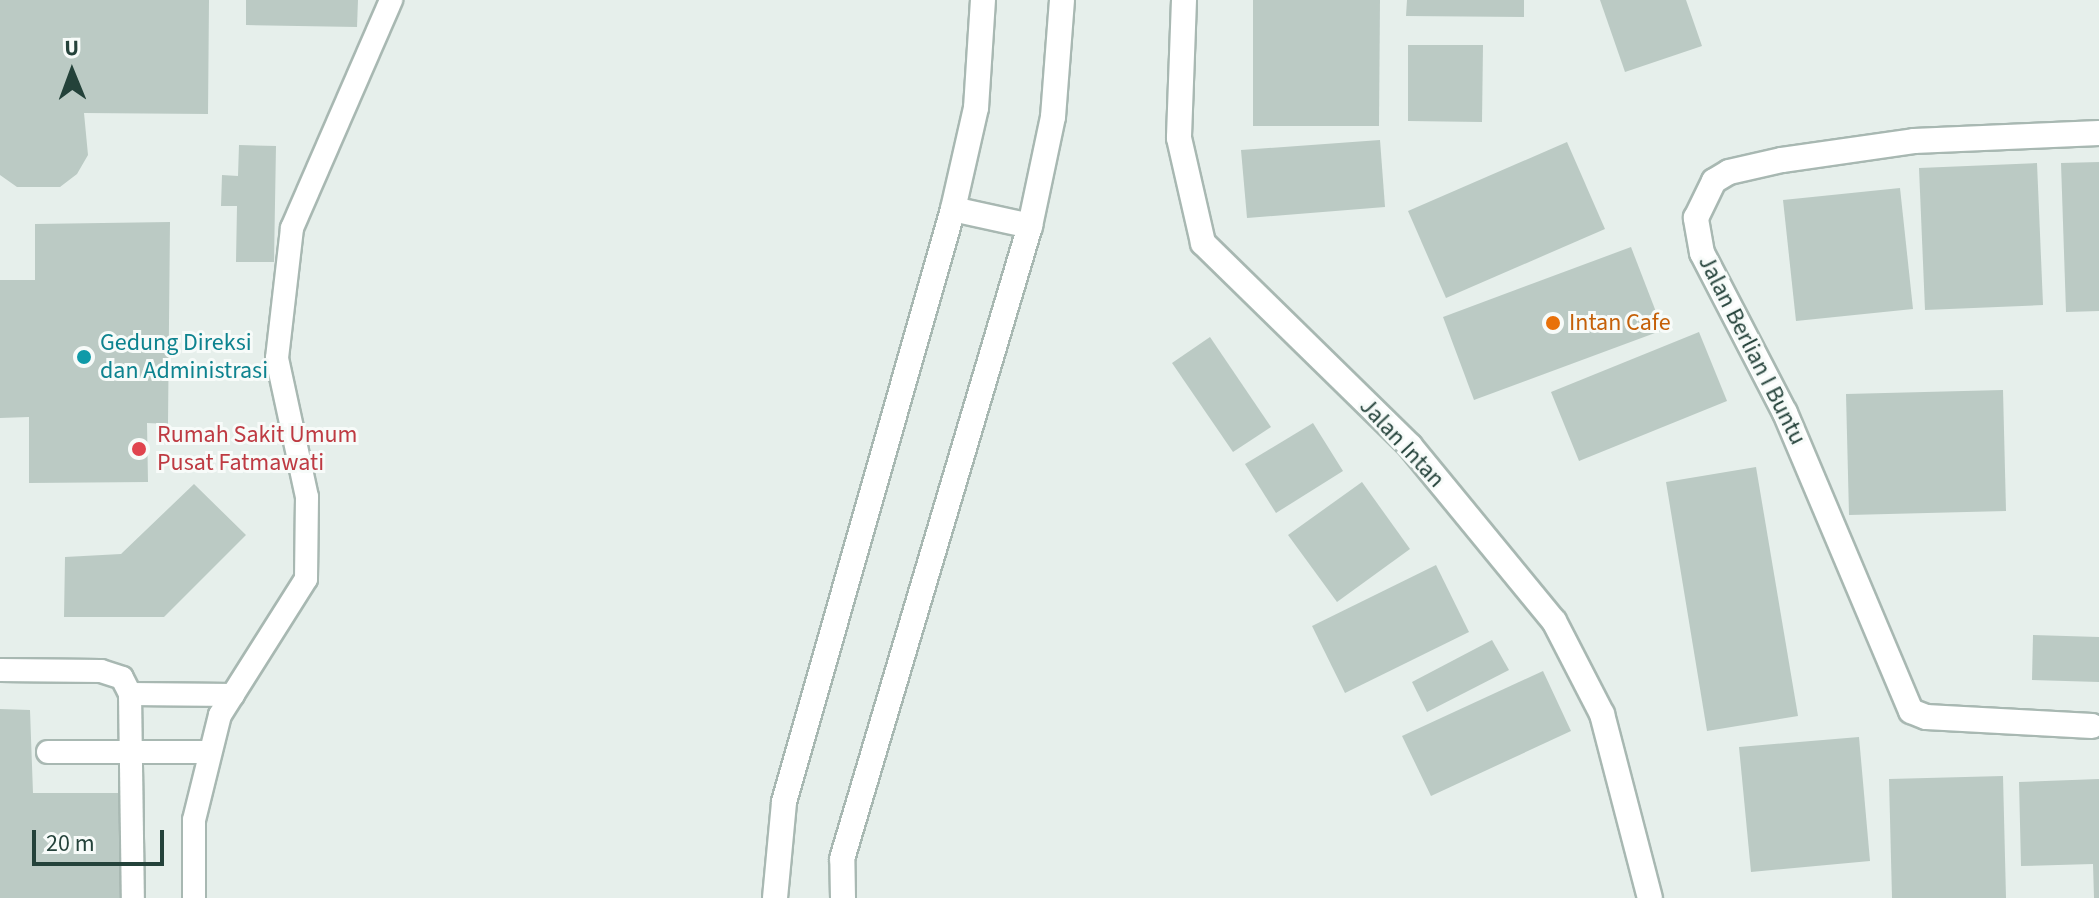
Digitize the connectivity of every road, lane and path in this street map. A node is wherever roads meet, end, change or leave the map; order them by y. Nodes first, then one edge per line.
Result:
1 (391, 0) edge
2 (983, 0) edge
3 (1062, 0) edge
4 (1184, 0) edge
5 (2099, 133) edge
6 (953, 209) junction
7 (1030, 226) junction
8 (0, 670) edge
9 (130, 694) junction
10 (233, 695) junction
11 (2092, 726) dead end
12 (131, 749) junction
13 (48, 752) dead end
14 (210, 752) junction
15 (133, 898) edge
16 (194, 898) edge
17 (775, 898) edge
18 (843, 898) edge
19 (1650, 898) edge

1 - 10 lane
2 - 6 street
3 - 7 street
4 - 19 street, Jalan Intan
5 - 11 street, Jalan Berlian I Buntu
6 - 7 street
6 - 17 street
7 - 18 street
8 - 9 lane
9 - 10 lane
9 - 12 lane
10 - 14 lane
12 - 13 lane
12 - 14 lane
12 - 15 lane
14 - 16 lane

